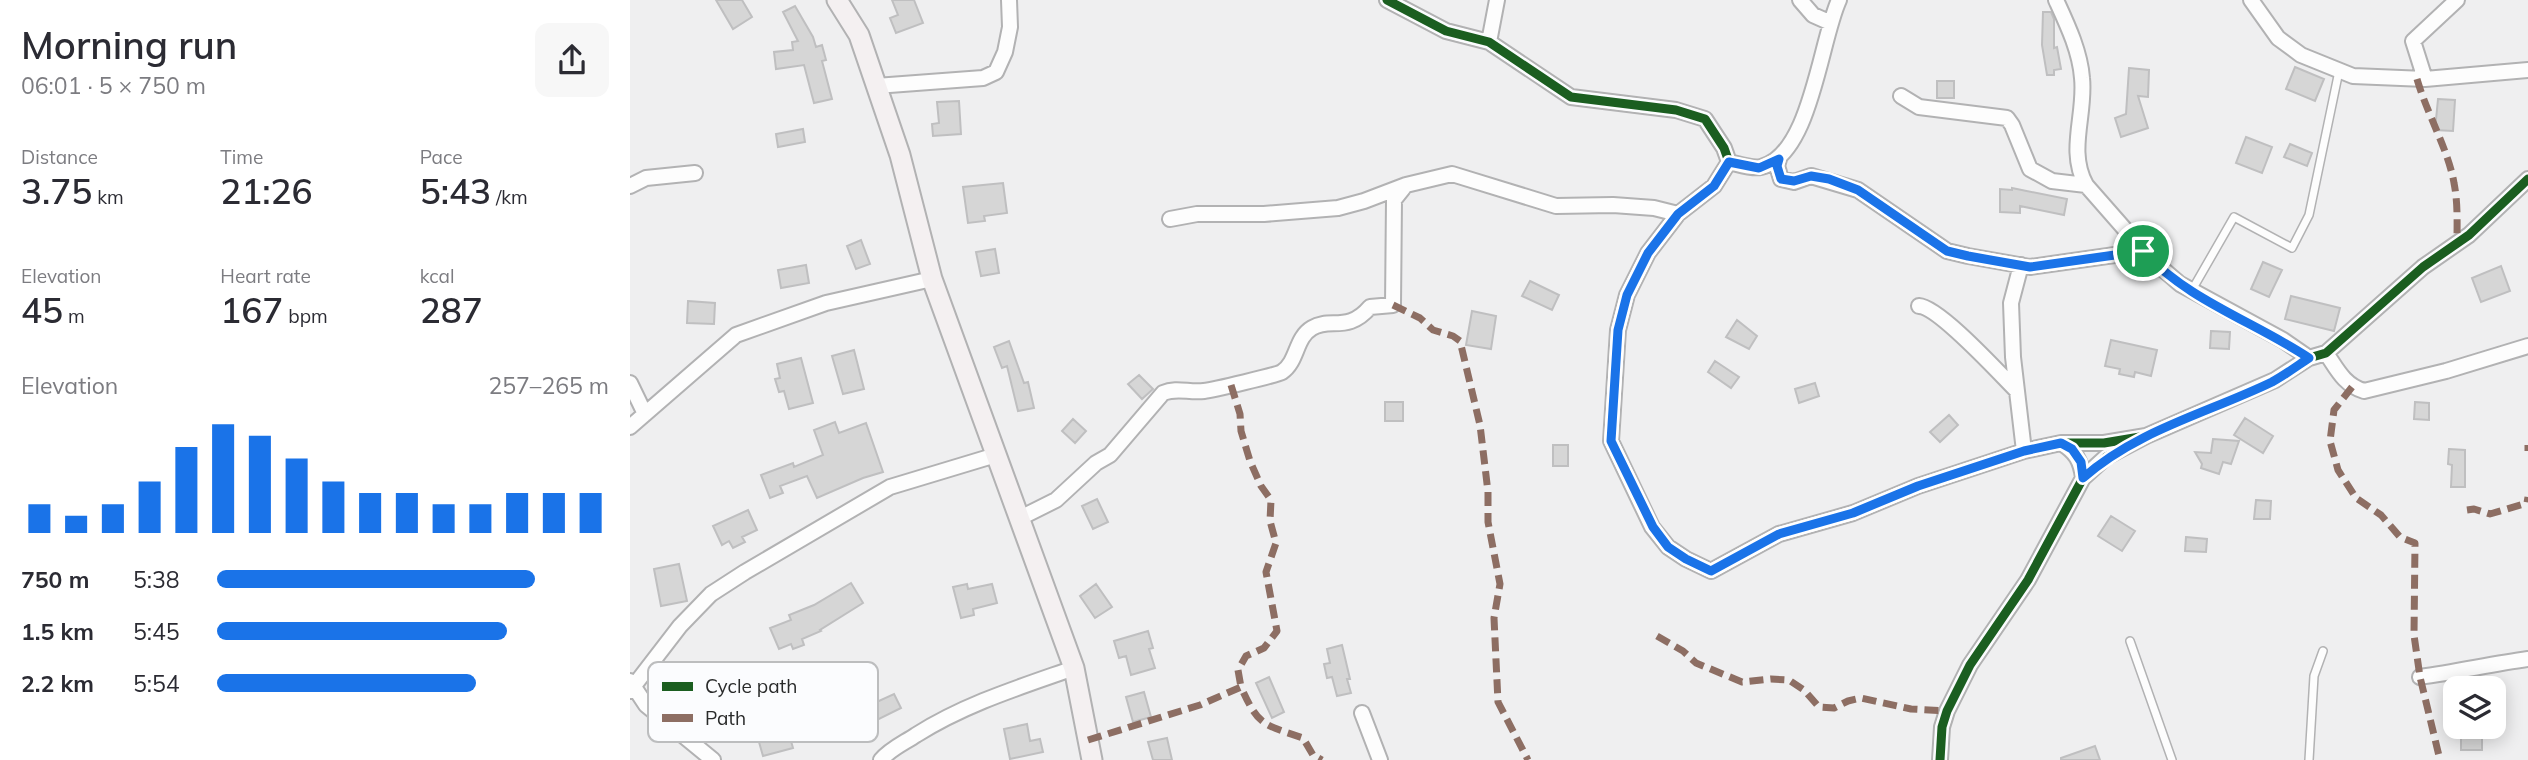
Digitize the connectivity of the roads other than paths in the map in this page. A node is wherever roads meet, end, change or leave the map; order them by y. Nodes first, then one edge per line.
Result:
1 (837, 0) edge
2 (1009, 0) edge
3 (1387, 0) edge
4 (1497, 0) edge
5 (1800, 0) edge
6 (1839, 0) edge
7 (2056, 0) edge
8 (2251, 0) edge
9 (2457, 0) edge
10 (1831, 23) junction
11 (1489, 42) junction
12 (2339, 70) junction
13 (2528, 70) edge
14 (2425, 79) junction
15 (877, 86) junction
16 (1901, 96) dead end
17 (1779, 159) junction
18 (1729, 162) junction
19 (695, 173) dead end
20 (2527, 183) edge
21 (1406, 184) junction
22 (2086, 185) junction
23 (630, 186) edge
24 (1678, 214) junction
25 (1170, 219) dead end
26 (2143, 251) junction
27 (2021, 265) junction
28 (933, 279) junction
29 (2192, 291) junction
30 (1919, 306) dead end
31 (2528, 346) edge
32 (2326, 353) junction
33 (2309, 358) junction
34 (630, 383) edge
35 (2017, 390) junction
36 (645, 414) junction
37 (630, 428) edge
38 (2146, 436) junction
39 (2061, 443) junction
40 (2024, 451) junction
41 (996, 454) junction
42 (2083, 478) junction
43 (1018, 519) junction
44 (2130, 641) dead end
45 (2323, 651) dead end
46 (2528, 661) edge
47 (651, 662) edge
48 (648, 665) edge
49 (1074, 668) junction
50 (2420, 677) dead end
51 (631, 686) edge
52 (648, 707) edge
53 (1362, 713) dead end
54 (691, 742) edge
55 (713, 760) edge
56 (881, 760) edge
57 (1092, 760) edge
58 (1380, 760) edge
59 (1940, 760) edge
60 (2172, 760) edge
61 (2309, 760) edge

1 - 15 street
2 - 15 street
3 - 11 street
4 - 11 street
5 - 10 street
6 - 10 street
7 - 22 street
8 - 12 street
9 - 14 street
10 - 17 street
11 - 18 street
12 - 14 street
12 - 29 lane
13 - 14 street
15 - 28 street
16 - 22 street
17 - 18 street
17 - 27 street
18 - 24 street
19 - 23 street
20 - 32 street
21 - 24 street
21 - 25 street
21 - 43 street
22 - 26 street
24 - 40 street
26 - 27 street
26 - 29 street
27 - 35 street
28 - 36 street
28 - 41 street
29 - 33 street
30 - 35 street
31 - 32 street
32 - 33 street
33 - 38 street
34 - 36 street
35 - 40 street
36 - 37 street
38 - 39 street
38 - 42 street
39 - 40 street
39 - 42 street
41 - 43 street
41 - 47 street
42 - 59 street
43 - 49 street
44 - 60 lane
45 - 61 lane
46 - 50 street
48 - 51 street
49 - 56 street
49 - 57 street
51 - 52 street
53 - 58 street
54 - 55 street

